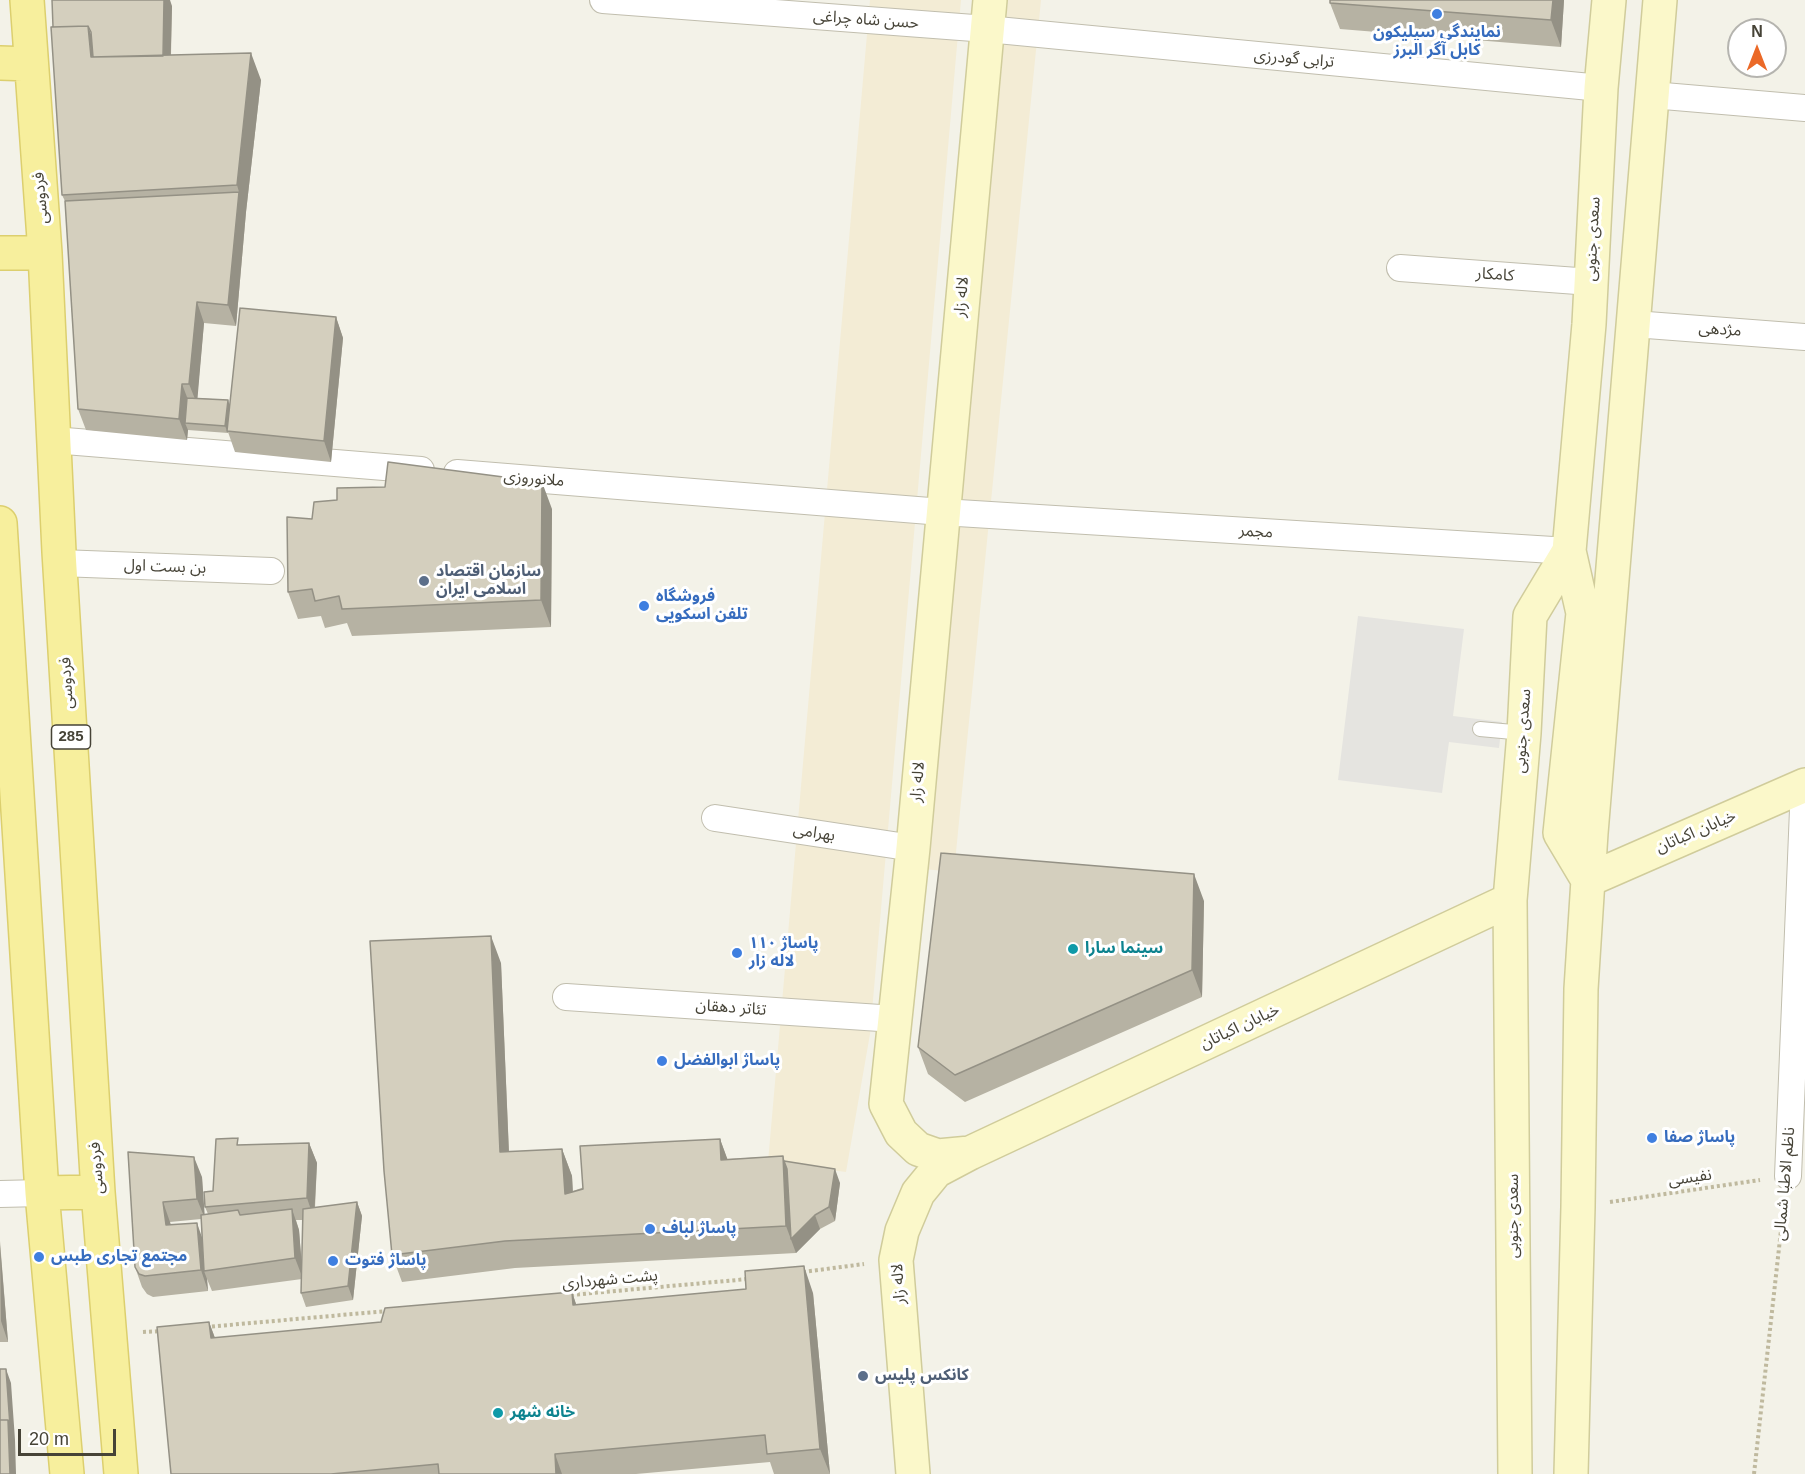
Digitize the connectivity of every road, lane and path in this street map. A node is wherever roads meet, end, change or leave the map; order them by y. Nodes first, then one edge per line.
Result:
1 (27, 0) edge
2 (603, 0) edge
3 (1609, 0) edge
4 (1660, 0) edge
5 (1670, 0) edge
6 (988, 15) edge
7 (15, 64) edge
8 (1601, 88) junction
9 (1657, 95) junction
10 (1805, 108) edge
11 (0, 252) edge
12 (45, 252) junction
13 (1400, 268) dead end
14 (1591, 282) junction
15 (1637, 324) junction
16 (1805, 337) edge
17 (53, 440) junction
18 (942, 512) junction
19 (0, 523) edge
20 (0, 528) edge
21 (1569, 551) junction
22 (60, 563) junction
23 (271, 571) dead end
24 (1480, 729) dead end
25 (1524, 733) junction
26 (1610, 777) dead end
27 (1804, 785) edge
28 (715, 818) dead end
29 (913, 848) junction
30 (1598, 871) junction
31 (1510, 900) junction
32 (566, 997) dead end
33 (895, 1019) junction
34 (970, 1153) junction
35 (1788, 1176) junction
36 (98, 1192) junction
37 (42, 1193) junction
38 (0, 1194) edge
39 (1578, 1207) junction
40 (896, 1260) junction
41 (802, 1272) edge
42 (757, 1278) edge
43 (570, 1295) edge
44 (393, 1311) edge
45 (204, 1327) edge
46 (169, 1330) edge
47 (110, 1335) junction
48 (67, 1474) edge
49 (121, 1474) edge
50 (913, 1474) edge
51 (1515, 1474) edge
52 (1571, 1474) edge
53 (1754, 1474) edge

1 - 7 main road, فردوسی / 285
2 - 6 street, حسن شاه چراغی
3 - 8 main road, سعدی جنوبی
4 - 9 main road
5 - 9 lane
6 - 8 street, ترابی گودرزی
6 - 18 main road, لاله زار
7 - 12 main road, فردوسی / 285
8 - 14 main road, سعدی جنوبی
9 - 10 street
9 - 15 main road
11 - 12 main road
12 - 17 main road, فردوسی / 285
13 - 14 street, کامکار
14 - 21 main road, سعدی جنوبی
15 - 16 street, مژدهی
15 - 26 lane
15 - 30 main road
17 - 18 street, ملانوروزی
17 - 22 main road, فردوسی / 285
18 - 21 street, مجمر
18 - 29 main road, لاله زار
19 - 20 main road
20 - 37 main road
21 - 25 main road, سعدی جنوبی
21 - 30 main road
22 - 23 street, بن بست اول
22 - 36 main road, فردوسی / 285
24 - 25 lane
25 - 31 main road, سعدی جنوبی
27 - 30 main road, خیابان اکباتان
27 - 35 street, ناظم الاطبا شمالی
28 - 29 street, بهرامی
29 - 33 main road, لاله زار
30 - 39 main road
31 - 34 main road, خیابان اکباتان
31 - 51 main road, سعدی جنوبی
32 - 33 street, تئاتر دهقان
33 - 34 main road, لاله زار
34 - 40 main road, لاله زار
35 - 39 path, نفیسی
35 - 53 path, ناظم الاطبا شمالی
36 - 37 main road
36 - 47 main road, فردوسی / 285
37 - 38 street
37 - 48 main road
39 - 52 main road
40 - 41 path
40 - 50 main road, لاله زار
42 - 43 path, پشت شهرداری
44 - 45 path
46 - 47 path
47 - 49 main road, فردوسی / 285

